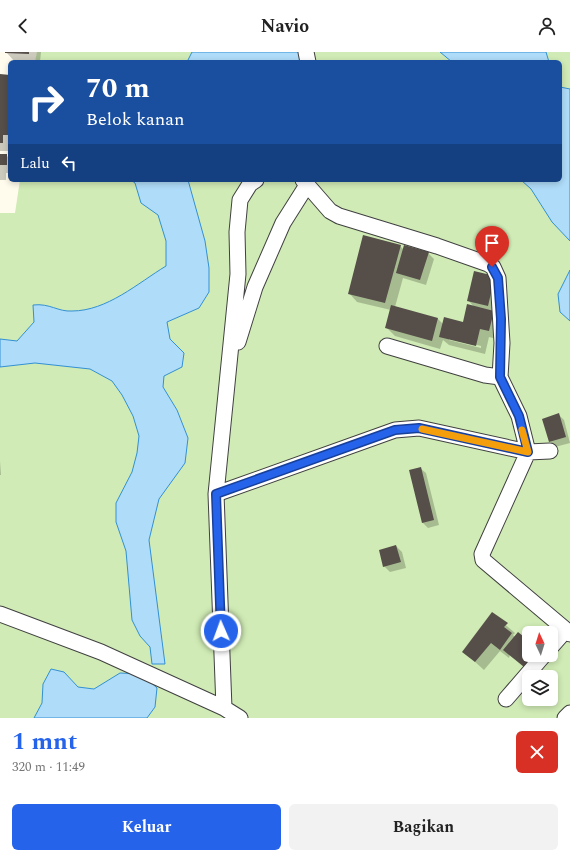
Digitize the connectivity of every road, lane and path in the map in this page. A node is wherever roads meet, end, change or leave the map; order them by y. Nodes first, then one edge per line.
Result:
1 (253, 182) edge
2 (305, 182) edge
3 (387, 346) dead end
4 (228, 372) junction
5 (500, 377) junction
6 (550, 451) dead end
7 (528, 452) junction
8 (216, 494) junction
9 (0, 614) edge
10 (568, 632) edge
11 (558, 641) edge
12 (538, 662) edge
13 (506, 699) dead end
14 (224, 708) junction
15 (570, 713) edge
16 (240, 718) edge
17 (565, 718) edge

1 - 4 lane
2 - 4 lane
2 - 5 lane
3 - 5 lane
4 - 8 lane
5 - 7 lane
6 - 7 lane
7 - 8 lane
7 - 10 lane
8 - 14 lane
9 - 14 lane
10 - 11 lane
12 - 13 lane
14 - 16 lane
15 - 17 lane

